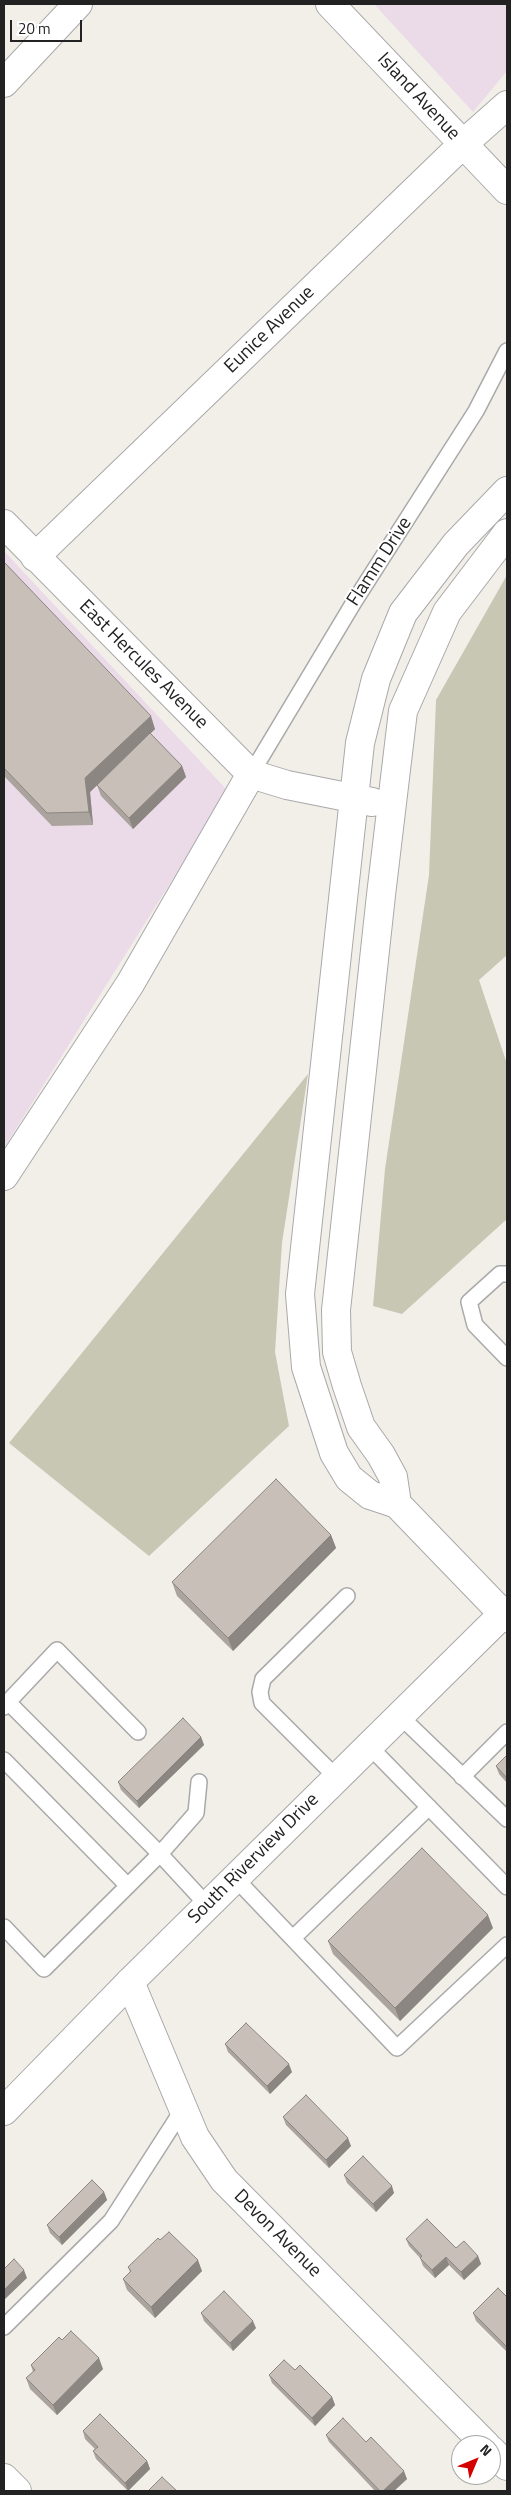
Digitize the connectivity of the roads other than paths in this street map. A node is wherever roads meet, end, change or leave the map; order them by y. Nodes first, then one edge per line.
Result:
1 (78, 4) edge
2 (330, 4) edge
3 (4, 83) edge
4 (507, 105) edge
5 (463, 144) junction
6 (507, 190) edge
7 (507, 351) edge
8 (507, 491) edge
9 (4, 524) edge
10 (507, 533) edge
11 (35, 557) junction
12 (251, 774) junction
13 (354, 798) junction
14 (392, 806) junction
15 (4, 1176) edge
16 (507, 1274) edge
17 (507, 1358) edge
18 (397, 1504) junction
19 (347, 1596) dead end
20 (506, 1614) edge
21 (6, 1704) edge
22 (400, 1716) junction
23 (138, 1732) dead end
24 (507, 1732) edge
25 (369, 1746) junction
26 (4, 1760) edge
27 (462, 1777) junction
28 (337, 1778) junction
29 (199, 1782) dead end
30 (428, 1807) junction
31 (507, 1818) edge
32 (160, 1854) junction
33 (235, 1878) junction
34 (128, 1886) junction
35 (507, 1887) edge
36 (208, 1906) junction
37 (4, 1927) edge
38 (297, 1943) junction
39 (507, 1945) edge
40 (130, 1982) junction
41 (184, 2109) junction
42 (4, 2111) edge
43 (4, 2327) edge
44 (476, 2435) edge
45 (4, 2478) edge
46 (17, 2491) edge

1 - 3 street
2 - 5 street, Island Avenue
4 - 5 street, Eunice Avenue
5 - 6 street, Island Avenue
5 - 11 street, Eunice Avenue
7 - 12 lane, Flamm Drive
8 - 13 street
9 - 11 street, East Hercules Avenue
10 - 14 street
11 - 12 street, East Hercules Avenue
12 - 13 street
12 - 15 street
13 - 14 street
13 - 18 street
14 - 18 street
16 - 17 lane
18 - 20 street
19 - 28 lane
20 - 22 street, South Riverview Drive
21 - 23 lane
21 - 32 lane
22 - 25 street, South Riverview Drive
22 - 27 lane
24 - 27 lane
25 - 28 street, South Riverview Drive
25 - 30 lane
26 - 34 lane
27 - 31 lane
28 - 33 street, South Riverview Drive
29 - 32 lane
30 - 35 lane
30 - 38 lane
32 - 34 lane
32 - 36 lane
33 - 36 street, South Riverview Drive
33 - 38 lane
34 - 37 lane
36 - 40 street, South Riverview Drive
38 - 39 lane
40 - 41 street, Devon Avenue
40 - 42 street, South Riverview Drive
41 - 43 lane
41 - 44 street, Devon Avenue
45 - 46 street

